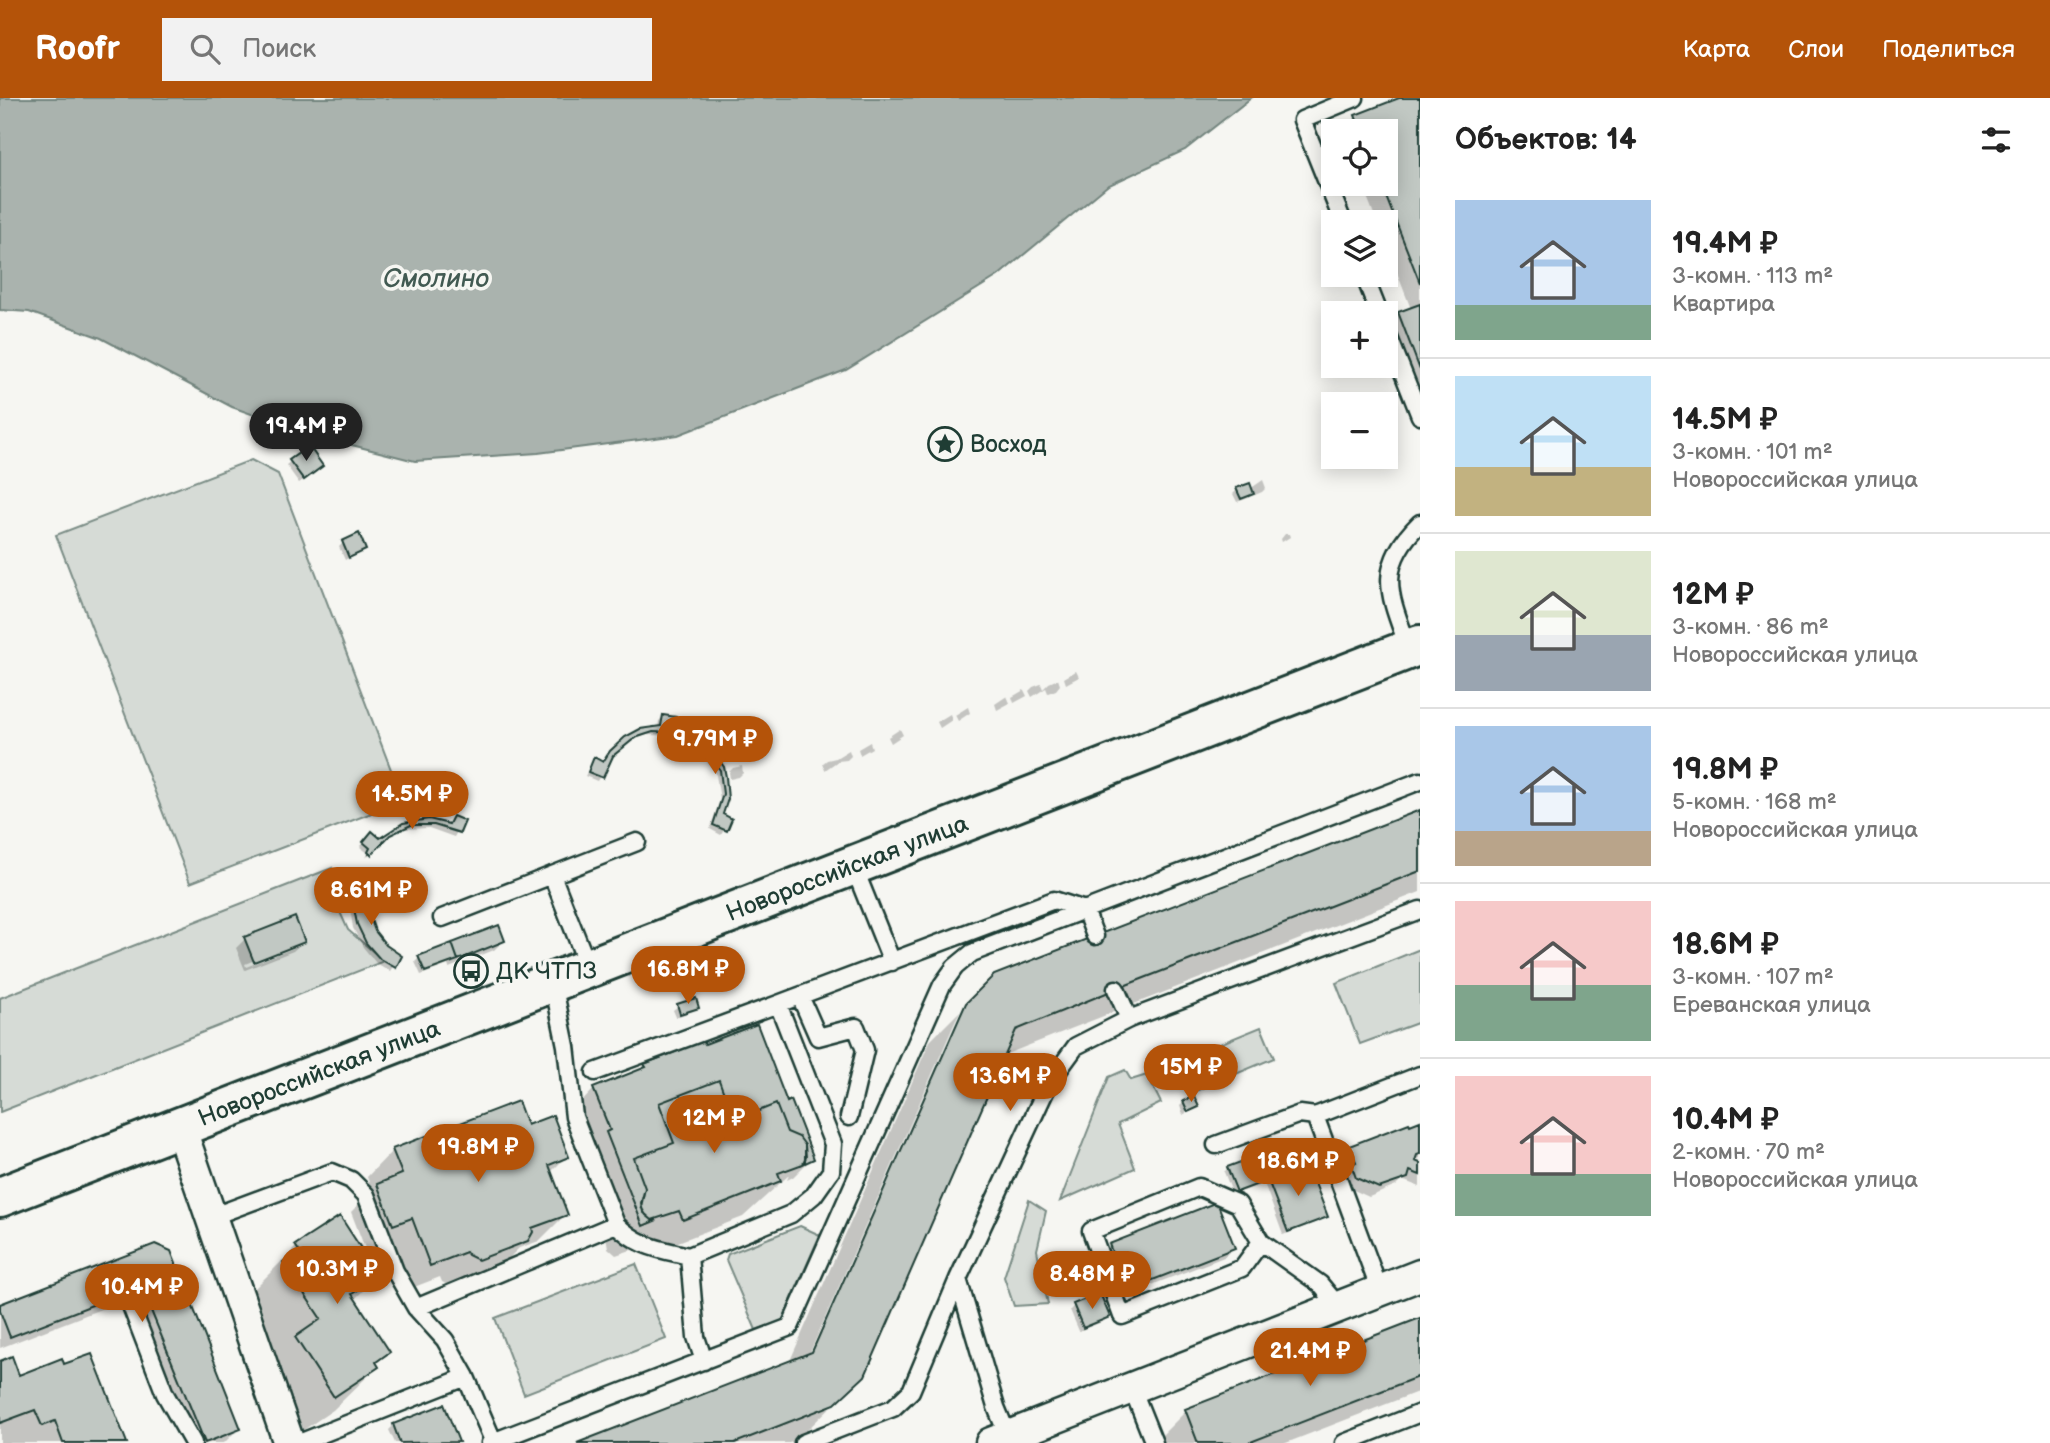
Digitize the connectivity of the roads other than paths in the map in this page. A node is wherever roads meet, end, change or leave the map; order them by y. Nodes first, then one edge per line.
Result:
1 (1355, 98) edge
2 (1338, 210) edge
3 (1398, 360) edge
4 (1420, 416) edge
5 (1420, 523) edge
6 (1414, 647) edge
7 (1420, 781) edge
8 (637, 842) dead end
9 (853, 865) junction
10 (552, 875) junction
11 (1085, 910) junction
12 (1420, 910) edge
13 (442, 918) dead end
14 (1095, 936) dead end
15 (892, 962) junction
16 (589, 969) junction
17 (553, 983) junction
18 (1116, 989) dead end
19 (800, 996) junction
20 (778, 1004) junction
21 (1129, 1019) junction
22 (595, 1072) dead end
23 (1420, 1075) edge
24 (1315, 1116) junction
25 (849, 1117) dead end
26 (180, 1127) junction
27 (1216, 1145) dead end
28 (0, 1197) edge
29 (211, 1217) junction
30 (616, 1224) junction
31 (1261, 1242) junction
32 (689, 1256) junction
33 (1420, 1275) edge
34 (958, 1279) junction
35 (1380, 1291) junction
36 (128, 1298) dead end
37 (1339, 1307) junction
38 (416, 1308) junction
39 (704, 1361) junction
40 (466, 1377) junction
41 (1132, 1388) junction
42 (1420, 1413) edge
43 (1003, 1441) edge
44 (193, 1443) edge
45 (289, 1443) edge
46 (299, 1443) edge
47 (493, 1443) edge
48 (803, 1443) edge
49 (1154, 1443) edge
50 (1344, 1443) edge

1 - 2 lane
3 - 4 lane
5 - 6 lane
6 - 9 main road, Новороссийская улица
7 - 11 lane
8 - 10 lane
9 - 15 lane
9 - 16 main road, Новороссийская улица
10 - 13 lane
10 - 16 lane
11 - 14 lane
11 - 15 lane
11 - 39 lane
12 - 21 lane
15 - 19 lane
16 - 17 main road, Новороссийская улица
17 - 26 main road, Новороссийская улица
17 - 30 lane
18 - 21 lane
19 - 20 lane
19 - 25 lane
20 - 22 lane
20 - 32 lane
21 - 34 lane
23 - 24 lane
24 - 27 lane
24 - 35 lane
26 - 28 main road, Новороссийская улица
26 - 29 street
29 - 38 lane
29 - 45 street
30 - 32 lane
30 - 38 lane
31 - 31 lane
31 - 37 lane
32 - 39 lane
33 - 35 street
34 - 43 lane
34 - 48 lane
35 - 37 street
36 - 44 lane
37 - 41 street
38 - 40 lane
39 - 47 lane
40 - 46 lane
40 - 47 lane
41 - 43 street
41 - 49 lane
42 - 50 lane

